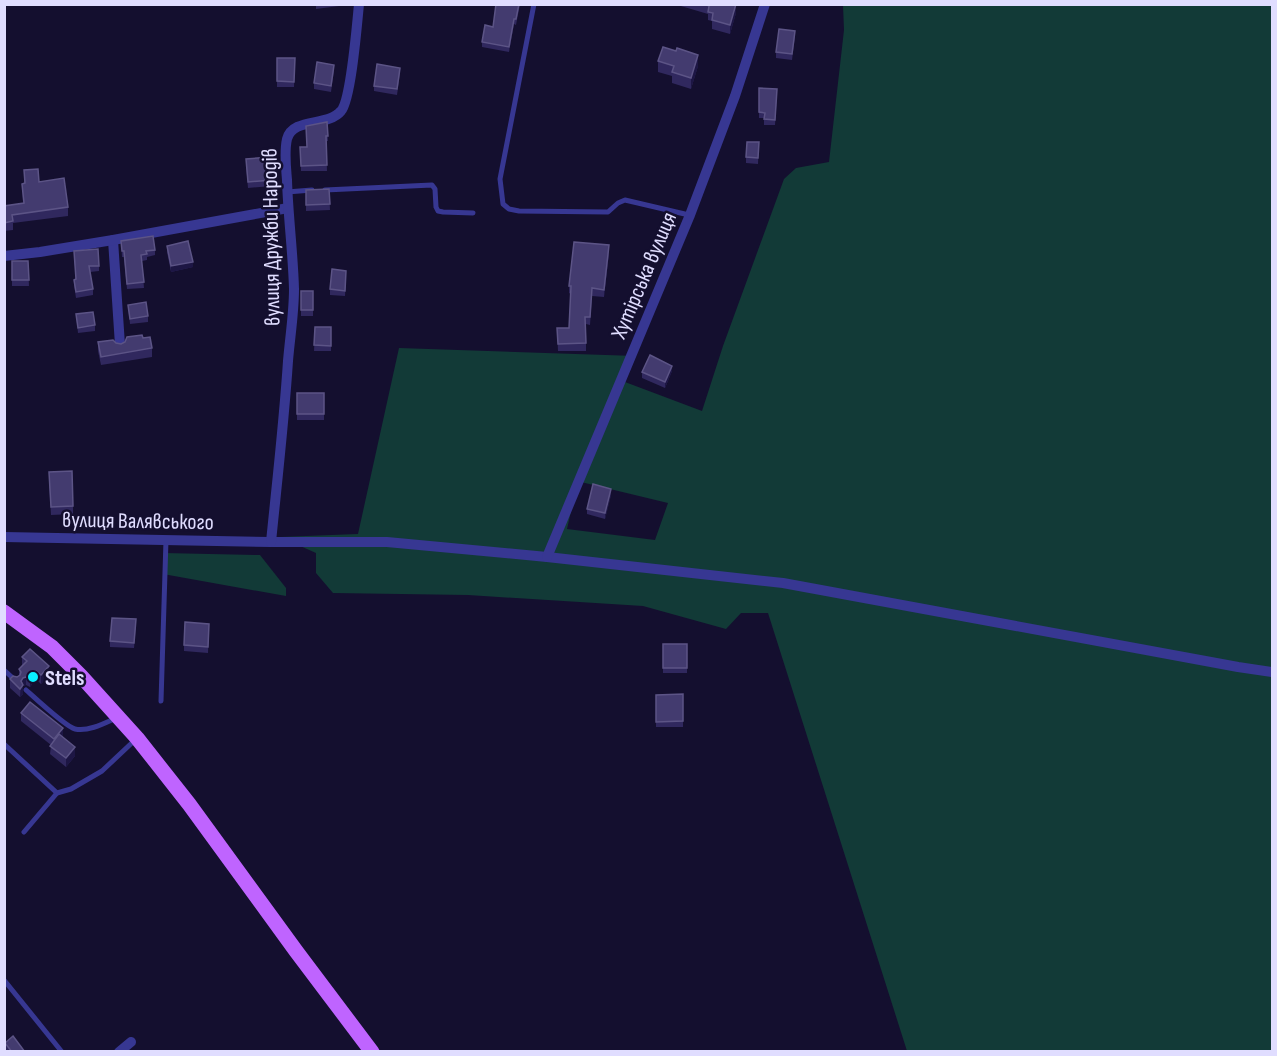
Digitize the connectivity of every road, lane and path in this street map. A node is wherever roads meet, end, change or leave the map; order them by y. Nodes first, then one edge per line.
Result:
1 (359, 4) edge
2 (534, 4) edge
3 (765, 4) edge
4 (287, 192) junction
5 (288, 208) junction
6 (473, 213) dead end
7 (690, 215) junction
8 (113, 240) junction
9 (4, 256) edge
10 (120, 345) edge
11 (4, 537) edge
12 (166, 540) junction
13 (271, 542) junction
14 (547, 557) junction
15 (4, 612) edge
16 (4, 670) edge
17 (1272, 672) edge
18 (16, 681) edge
19 (26, 690) dead end
20 (160, 701) dead end
21 (118, 717) junction
22 (137, 738) junction
23 (4, 744) edge
24 (57, 793) junction
25 (24, 832) dead end
26 (4, 980) edge
27 (131, 1042) dead end
28 (62, 1052) edge
29 (119, 1052) edge
30 (372, 1052) edge

1 - 4 street, вулиця Дружби Народів
2 - 7 lane
3 - 7 street, Хутірська вулиця
4 - 5 street, вулиця Дружби Народів
4 - 6 lane
5 - 8 street
5 - 13 street, вулиця Дружби Народів
7 - 14 street, Хутірська вулиця
8 - 9 street
8 - 10 street
11 - 12 street, вулиця Валявського
12 - 13 street, вулиця Валявського
12 - 20 lane
13 - 14 street, вулиця Валявського
14 - 17 street, вулиця Валявського
15 - 21 main road
16 - 18 lane
19 - 21 lane
21 - 22 main road
22 - 24 lane
22 - 30 main road
23 - 24 lane
24 - 25 lane
26 - 28 lane
27 - 29 street

